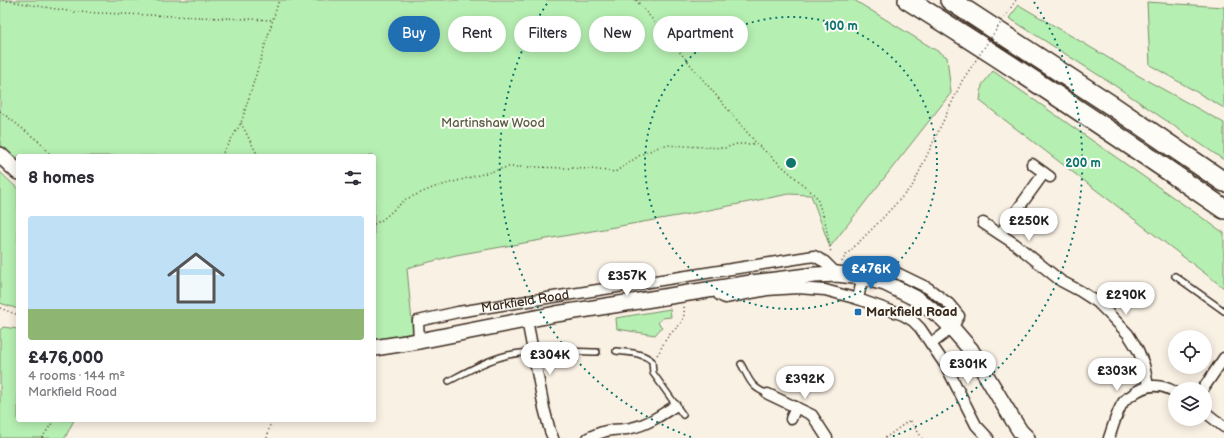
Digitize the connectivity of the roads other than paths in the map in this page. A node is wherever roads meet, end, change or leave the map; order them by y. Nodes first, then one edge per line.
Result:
1 (908, 0) edge
2 (950, 0) edge
3 (0, 155) edge
4 (1032, 164) dead end
5 (16, 170) edge
6 (1224, 182) edge
7 (1224, 209) edge
8 (983, 222) dead end
9 (1000, 234) junction
10 (837, 274) junction
11 (1175, 276) dead end
12 (862, 277) junction
13 (717, 289) junction
14 (858, 299) junction
15 (1224, 311) edge
16 (527, 320) junction
17 (952, 328) junction
18 (419, 341) junction
19 (932, 344) junction
20 (376, 348) edge
21 (616, 351) dead end
22 (534, 352) junction
23 (597, 352) dead end
24 (1224, 358) edge
25 (741, 364) dead end
26 (449, 381) dead end
27 (1208, 382) edge
28 (1148, 386) junction
29 (1168, 390) edge
30 (768, 394) joint
31 (675, 406) junction
32 (796, 407) junction
33 (683, 415) dead end
34 (1212, 418) edge
35 (791, 419) dead end
36 (1224, 427) edge
37 (824, 434) edge
38 (553, 438) edge
39 (588, 438) edge
40 (988, 438) edge
41 (1027, 438) edge
42 (1109, 438) edge

1 - 7 highway
2 - 6 highway
3 - 5 street
4 - 9 street
8 - 9 street
9 - 28 street
10 - 12 street, Markfield Road
10 - 13 street, Markfield Road
10 - 18 street, Markfield Road
11 - 15 lane
12 - 14 street
12 - 17 street, Markfield Road
13 - 14 street
13 - 16 street, Markfield Road
14 - 19 street
16 - 18 street, Markfield Road
16 - 22 street
17 - 19 street
17 - 41 street, Markfield Road
18 - 20 street, Markfield Road
19 - 40 street
21 - 31 lane
22 - 23 lane
22 - 26 lane
22 - 38 street
24 - 27 street
25 - 30 lane
28 - 29 street
28 - 42 street
30 - 32 street
31 - 33 lane
31 - 39 street
32 - 35 street
32 - 37 street
34 - 36 street

